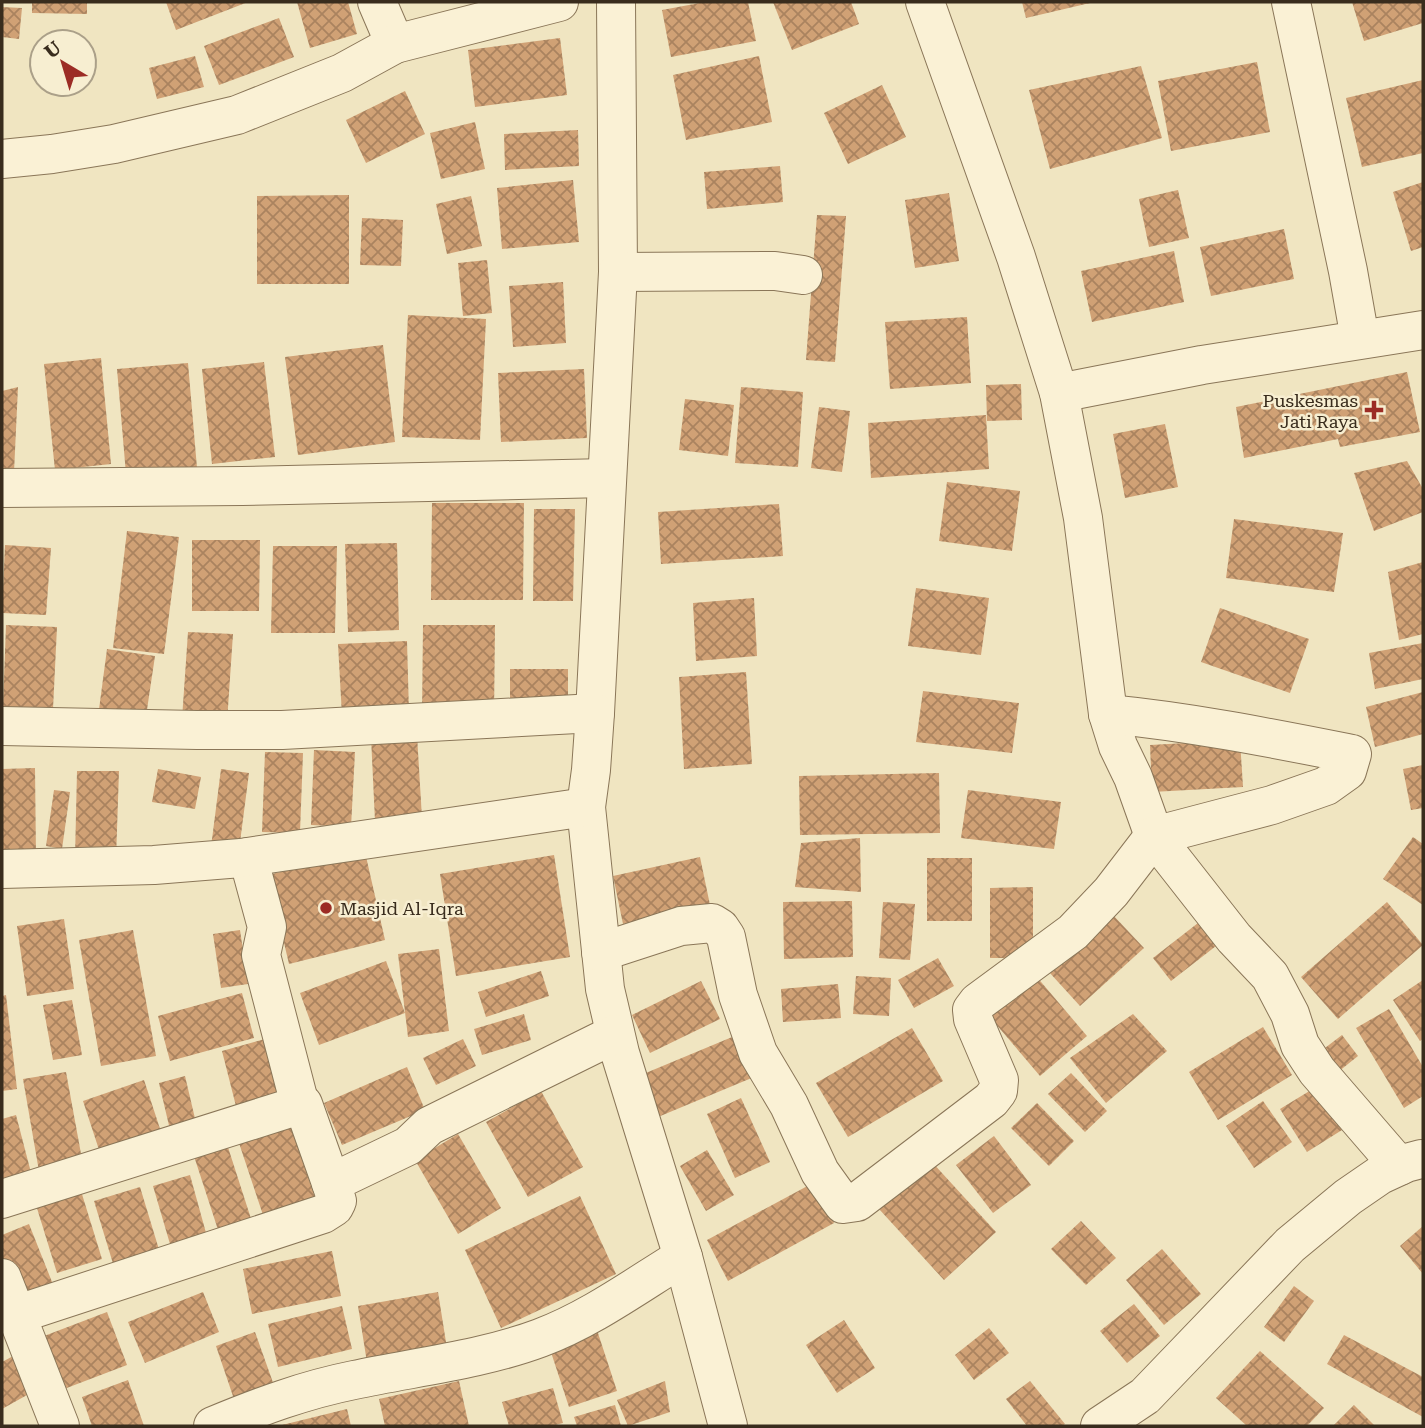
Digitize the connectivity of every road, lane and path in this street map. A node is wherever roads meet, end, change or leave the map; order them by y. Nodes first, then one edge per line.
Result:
1 (377, 2) edge
2 (559, 2) edge
3 (616, 2) edge
4 (925, 2) edge
5 (1291, 2) edge
6 (395, 44) junction
7 (2, 159) edge
8 (618, 272) junction
9 (803, 275) dead end
10 (1423, 330) edge
11 (1360, 339) junction
12 (1059, 393) junction
13 (607, 478) junction
14 (2, 488) edge
15 (595, 713) junction
16 (1108, 714) junction
17 (2, 726) edge
18 (586, 807) junction
19 (1154, 835) junction
20 (248, 857) junction
21 (2, 869) edge
22 (601, 952) junction
23 (615, 1034) junction
24 (300, 1105) junction
25 (1411, 1163) edge
26 (331, 1183) junction
27 (2, 1199) edge
28 (683, 1256) junction
29 (2, 1278) edge
30 (13, 1331) edge
31 (60, 1426) edge
32 (213, 1426) edge
33 (728, 1426) edge
34 (1100, 1426) edge

1 - 6 street
2 - 6 street
3 - 8 street
4 - 12 street
5 - 11 street
6 - 7 street
8 - 9 street
8 - 13 street
10 - 11 street
11 - 12 street
12 - 16 street
13 - 14 street
13 - 15 street
15 - 17 street
15 - 18 street
16 - 19 street
16 - 19 street
18 - 20 street
18 - 22 street
19 - 22 street
19 - 25 street
20 - 21 street
20 - 24 street
22 - 23 street
23 - 26 street
23 - 28 street
24 - 26 street
24 - 27 street
25 - 34 street
26 - 30 street
28 - 32 street
28 - 33 street
29 - 30 street
30 - 31 street

